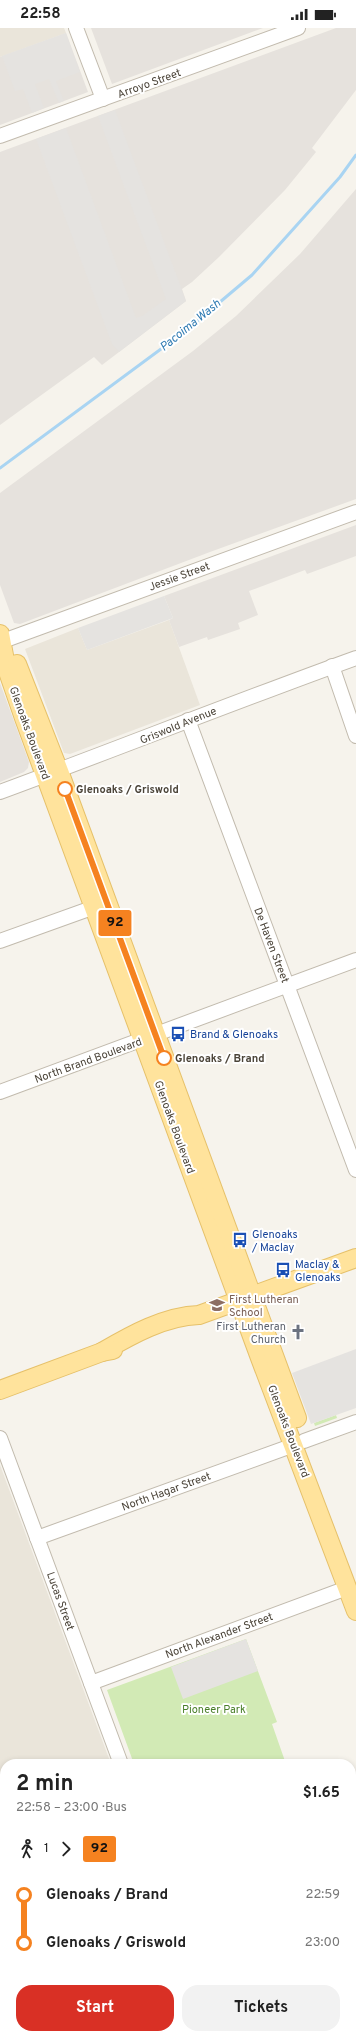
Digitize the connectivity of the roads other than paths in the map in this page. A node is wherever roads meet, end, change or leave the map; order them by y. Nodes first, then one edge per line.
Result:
1 (76, 28) edge
2 (298, 28) edge
3 (103, 99) junction
4 (0, 136) edge
5 (356, 512) edge
6 (1, 638) edge
7 (356, 658) edge
8 (332, 666) junction
9 (188, 720) junction
10 (356, 736) edge
11 (52, 773) junction
12 (0, 792) edge
13 (100, 905) junction
14 (0, 941) edge
15 (356, 960) edge
16 (287, 986) junction
17 (149, 1037) junction
18 (0, 1092) edge
19 (356, 1170) edge
20 (356, 1258) edge
21 (246, 1298) junction
22 (0, 1390) edge
23 (356, 1422) edge
24 (0, 1438) edge
25 (299, 1443) junction
26 (37, 1538) junction
27 (352, 1584) edge
28 (356, 1611) edge
29 (91, 1683) junction
30 (119, 1759) edge

1 - 3 street
2 - 3 street, Arroyo Street
3 - 4 street, Arroyo Street
5 - 6 street, Jessie Street
6 - 11 main road, Glenoaks Boulevard
7 - 8 street, Griswold Avenue
8 - 9 street, Griswold Avenue
8 - 10 street
9 - 11 street, Griswold Avenue
9 - 16 street, De Haven Street
11 - 12 street, Griswold Avenue
11 - 13 main road, Glenoaks Boulevard
13 - 14 street
13 - 17 main road, Glenoaks Boulevard
15 - 16 street, North Brand Boulevard
16 - 17 street, North Brand Boulevard
16 - 19 street, De Haven Street
17 - 18 street, North Brand Boulevard
17 - 21 main road, Glenoaks Boulevard
20 - 21 main road
21 - 22 main road
21 - 25 main road, Glenoaks Boulevard
23 - 25 street, North Hagar Street
24 - 26 street, Lucas Street
25 - 26 street, North Hagar Street
25 - 27 main road, Glenoaks Boulevard
26 - 29 street, Lucas Street
27 - 28 main road, Glenoaks Boulevard
27 - 29 street, North Alexander Street
29 - 30 street, Lucas Street

